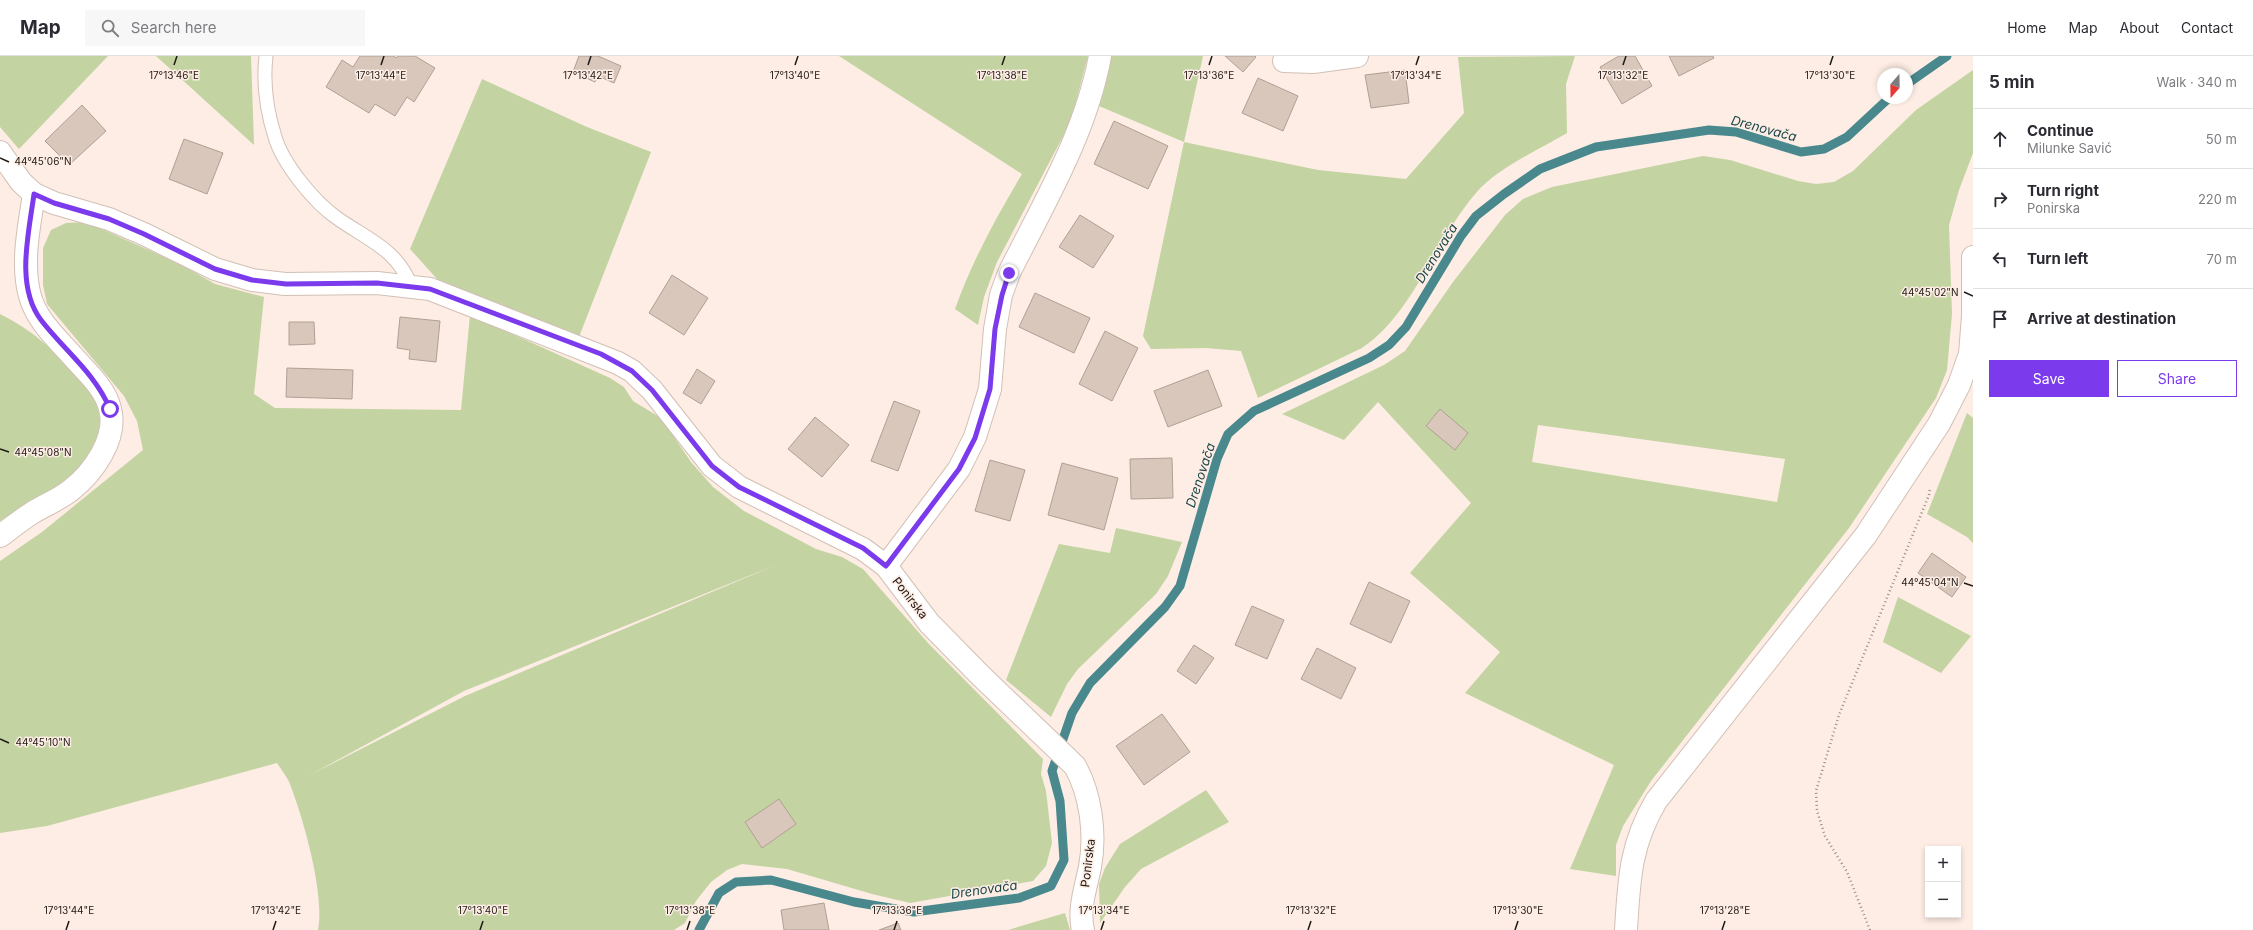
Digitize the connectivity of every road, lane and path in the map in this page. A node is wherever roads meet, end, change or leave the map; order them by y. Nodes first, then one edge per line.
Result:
1 (266, 56) edge
2 (1100, 56) edge
3 (1357, 56) edge
4 (1284, 61) dead end
5 (0, 152) edge
6 (34, 194) junction
7 (1973, 257) edge
8 (412, 286) junction
9 (1930, 487) dead end
10 (0, 536) edge
11 (886, 566) junction
12 (1082, 930) edge
13 (1626, 930) edge
14 (1870, 930) edge

1 - 8 lane
2 - 11 street
3 - 4 street
5 - 6 street, Ponirska
6 - 8 street, Ponirska
6 - 10 street
7 - 13 street
8 - 11 street, Ponirska
9 - 14 path
11 - 12 street, Ponirska

